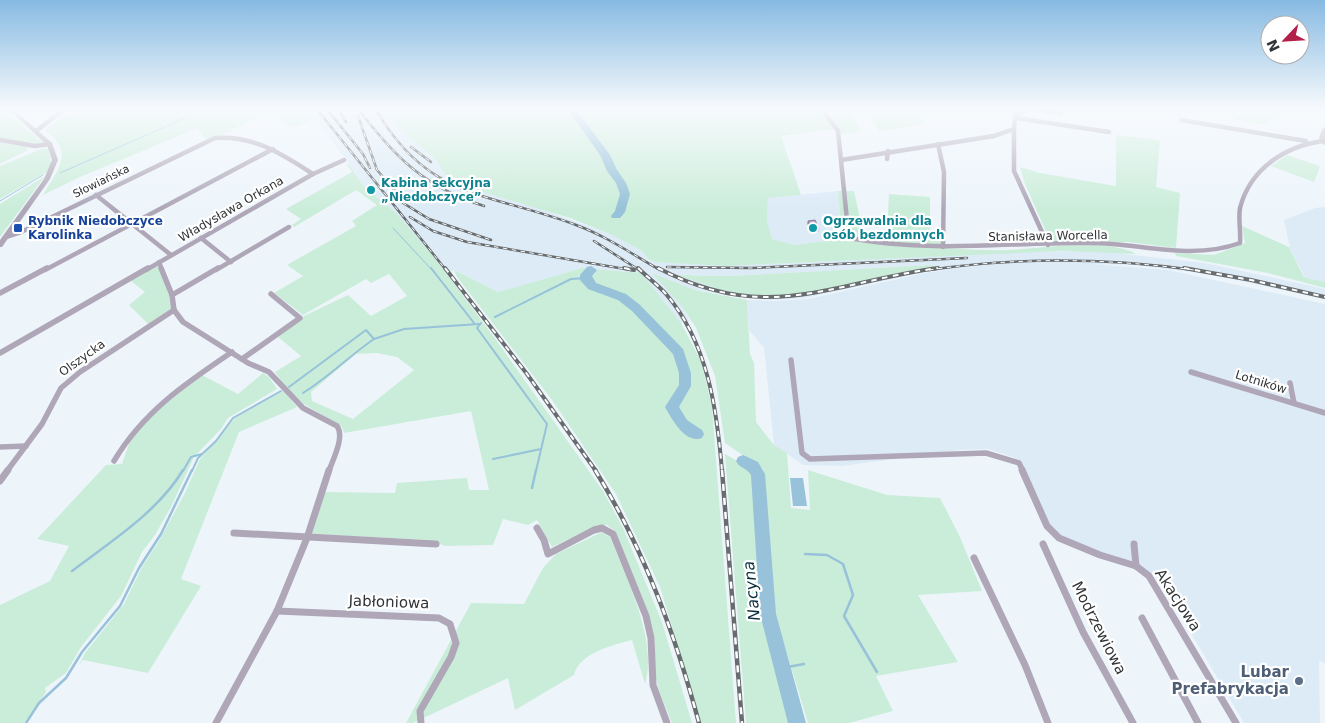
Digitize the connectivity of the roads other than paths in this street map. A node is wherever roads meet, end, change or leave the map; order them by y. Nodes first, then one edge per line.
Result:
1 (10, 142) edge
2 (48, 142) edge
3 (208, 142) edge
4 (256, 142) edge
5 (839, 142) edge
6 (954, 142) edge
7 (1014, 142) edge
8 (1305, 142) edge
9 (50, 144) junction
10 (938, 144) junction
11 (273, 150) junction
12 (888, 151) junction
13 (887, 159) dead end
14 (344, 160) dead end
15 (841, 160) junction
16 (313, 174) junction
17 (96, 195) junction
18 (132, 224) junction
19 (288, 227) dead end
20 (6, 237) junction
21 (200, 238) junction
22 (1048, 244) junction
23 (0, 245) edge
24 (943, 247) junction
25 (171, 255) junction
26 (158, 262) junction
27 (231, 262) junction
28 (0, 293) edge
29 (271, 294) dead end
30 (172, 295) junction
31 (174, 310) junction
32 (232, 352) junction
33 (0, 353) edge
34 (242, 359) junction
35 (791, 360) dead end
36 (1191, 372) dead end
37 (1290, 382) dead end
38 (1294, 403) junction
39 (1325, 413) edge
40 (26, 446) junction
41 (0, 447) edge
42 (114, 461) dead end
43 (0, 481) edge
44 (537, 528) dead end
45 (234, 534) dead end
46 (307, 538) junction
47 (436, 544) dead end
48 (1043, 544) dead end
49 (1134, 544) dead end
50 (974, 558) dead end
51 (1136, 566) junction
52 (277, 611) junction
53 (1142, 618) dead end
54 (216, 723) edge
55 (421, 723) edge
56 (667, 723) edge
57 (1048, 723) edge
58 (1133, 723) edge
59 (1198, 723) edge
60 (1236, 723) edge

1 - 9 street
2 - 9 street
3 - 17 street, Słowiańska
4 - 11 street, Słowiańska
5 - 15 street
6 - 10 street
7 - 22 street
8 - 22 street, Stanisława Worcella
9 - 20 street
10 - 12 street
10 - 24 street
11 - 16 street, Słowiańska
11 - 18 street
12 - 13 street
12 - 15 street
14 - 16 street, Władysława Orkana
15 - 24 street, Stanisława Worcella
16 - 21 street, Władysława Orkana
17 - 18 street
17 - 20 street, Słowiańska
18 - 25 street
18 - 28 street
19 - 27 street
20 - 23 street
21 - 25 street, Władysława Orkana
21 - 27 street
22 - 24 street, Stanisława Worcella
25 - 26 street, Władysława Orkana
26 - 30 street
26 - 33 street, Władysława Orkana
27 - 30 street
29 - 34 street
30 - 31 street
31 - 32 street
31 - 40 street, Olszycka
32 - 34 street
32 - 42 street
34 - 46 street
35 - 51 street, Akacjowa
36 - 38 street, Lotników
37 - 38 street
38 - 39 street, Lotników
40 - 41 street
40 - 43 street, Olszycka
44 - 56 street
45 - 46 street
46 - 47 street
46 - 52 street
48 - 58 street, Modrzewiowa
49 - 51 street
50 - 57 street
51 - 60 street, Akacjowa
52 - 54 street
52 - 55 street, Jabłoniowa
53 - 59 street

